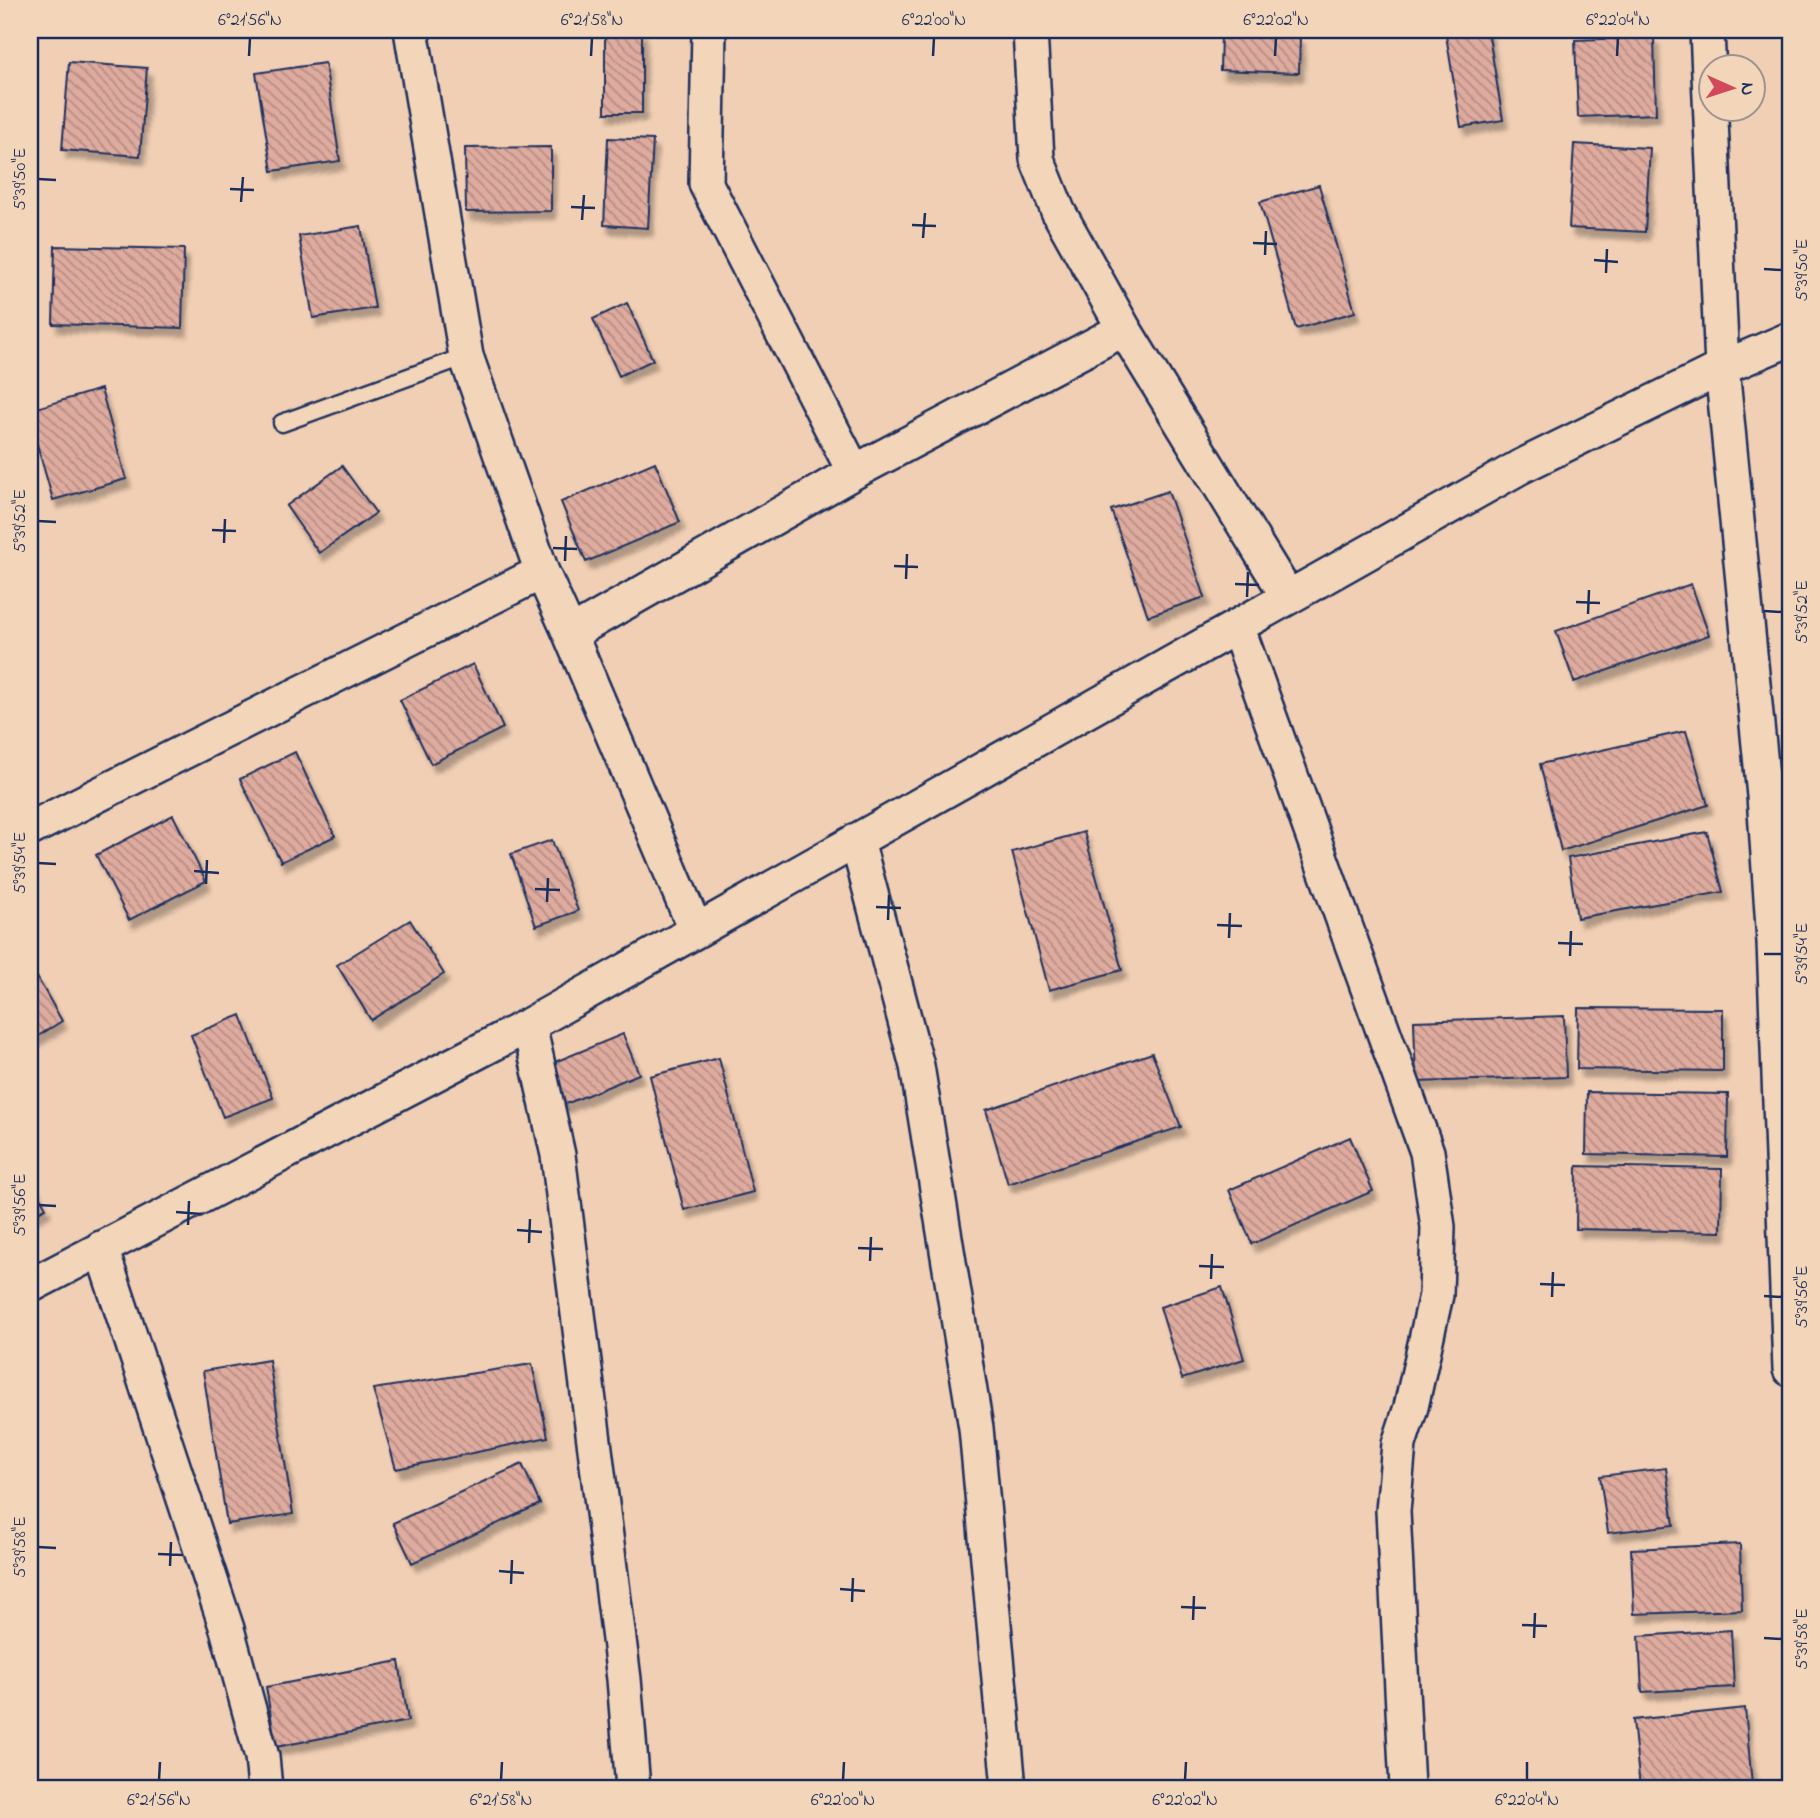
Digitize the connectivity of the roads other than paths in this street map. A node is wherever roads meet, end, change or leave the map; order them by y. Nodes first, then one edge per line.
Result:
1 (411, 30) edge
2 (709, 30) edge
3 (1030, 30) edge
4 (1707, 30) edge
5 (1124, 330) junction
6 (1790, 338) edge
7 (466, 356) junction
8 (1722, 368) junction
9 (282, 423) dead end
10 (854, 472) junction
11 (542, 572) junction
12 (1288, 597) junction
13 (1237, 626) junction
14 (570, 634) junction
15 (30, 829) edge
16 (857, 841) junction
17 (696, 931) junction
18 (529, 1025) junction
19 (101, 1248) junction
20 (30, 1286) edge
21 (1790, 1369) edge
22 (265, 1788) edge
23 (633, 1788) edge
24 (1009, 1788) edge
25 (1407, 1788) edge

1 - 7 street
2 - 10 street
3 - 5 street
4 - 8 street
5 - 10 street
5 - 12 street
6 - 8 street
7 - 9 lane
7 - 11 street
8 - 12 street
8 - 21 street
10 - 14 street
11 - 14 street
11 - 15 street
12 - 13 street
13 - 16 street
13 - 25 street
14 - 17 street
16 - 17 street
16 - 24 street
17 - 18 street
18 - 19 street
18 - 23 street
19 - 20 street
19 - 22 street

